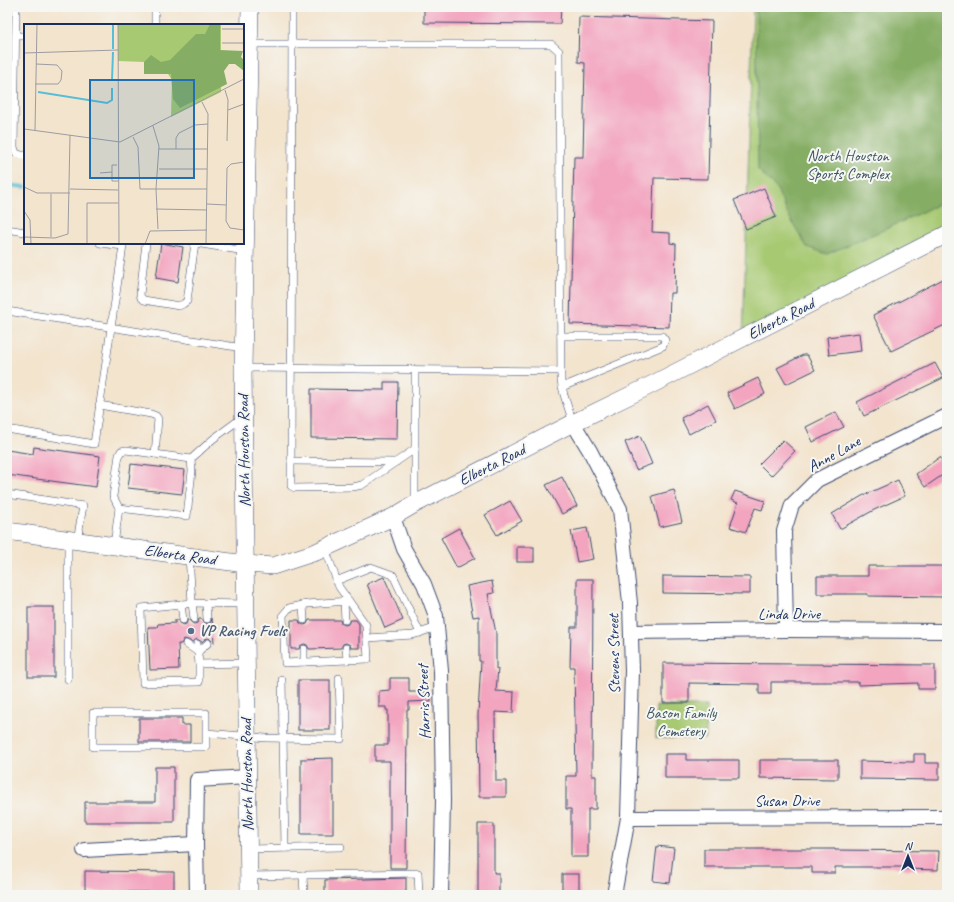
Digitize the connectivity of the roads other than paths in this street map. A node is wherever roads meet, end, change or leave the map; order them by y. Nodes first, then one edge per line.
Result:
1 (16, 7) edge
2 (155, 7) edge
3 (250, 7) edge
4 (292, 7) edge
5 (155, 24) edge
6 (16, 36) junction
7 (24, 36) edge
8 (246, 44) edge
9 (292, 44) junction
10 (24, 155) edge
11 (7, 229) edge
12 (24, 232) edge
13 (947, 234) edge
14 (108, 244) edge
15 (146, 244) edge
16 (195, 244) edge
17 (201, 244) edge
18 (245, 251) junction
19 (7, 311) edge
20 (111, 327) junction
21 (561, 336) junction
22 (243, 348) junction
23 (243, 368) junction
24 (291, 368) junction
25 (415, 370) junction
26 (561, 371) junction
27 (562, 387) junction
28 (99, 405) junction
29 (243, 416) junction
30 (947, 416) edge
31 (573, 423) junction
32 (7, 429) edge
33 (415, 449) junction
34 (155, 454) junction
35 (191, 459) junction
36 (291, 461) junction
37 (396, 462) junction
38 (7, 494) edge
39 (415, 504) junction
40 (120, 508) junction
41 (393, 517) junction
42 (7, 531) edge
43 (72, 540) junction
44 (114, 546) junction
45 (325, 548) junction
46 (189, 556) junction
47 (245, 564) junction
48 (336, 581) junction
49 (346, 601) junction
50 (192, 603) junction
51 (206, 603) junction
52 (181, 604) junction
53 (245, 604) junction
54 (303, 605) junction
55 (194, 619) dead end
56 (207, 619) dead end
57 (183, 620) dead end
58 (304, 620) dead end
59 (345, 620) dead end
60 (437, 627) junction
61 (786, 630) junction
62 (947, 631) edge
63 (631, 632) junction
64 (420, 633) junction
65 (367, 638) junction
66 (208, 643) dead end
67 (186, 644) dead end
68 (197, 644) dead end
69 (346, 648) dead end
70 (304, 649) dead end
71 (198, 652) junction
72 (347, 660) junction
73 (304, 662) junction
74 (246, 663) junction
75 (199, 664) junction
76 (339, 678) dead end
77 (68, 679) dead end
78 (282, 680) dead end
79 (206, 733) junction
80 (247, 736) junction
81 (282, 739) junction
82 (248, 777) junction
83 (947, 817) edge
84 (628, 818) junction
85 (196, 844) junction
86 (341, 847) dead end
87 (285, 848) junction
88 (248, 849) junction
89 (84, 850) dead end
90 (303, 875) junction
91 (249, 876) junction
92 (197, 895) edge
93 (249, 895) edge
94 (304, 895) edge
95 (419, 895) edge
96 (441, 895) edge
97 (614, 895) edge

1 - 6 lane
2 - 5 lane
3 - 8 street, North Houston Road
4 - 9 lane
6 - 7 lane
6 - 10 lane
8 - 9 lane
8 - 18 street, North Houston Road
9 - 21 lane
9 - 24 lane
11 - 12 lane
13 - 31 street, Elberta Road
14 - 20 lane
15 - 16 lane
17 - 18 lane
18 - 22 street, North Houston Road
19 - 20 lane
20 - 22 lane
20 - 28 lane
21 - 26 lane
21 - 27 lane
22 - 23 street, North Houston Road
23 - 24 lane
23 - 29 street, North Houston Road
24 - 25 lane
24 - 36 lane
25 - 26 lane
25 - 33 lane
26 - 27 lane
27 - 31 lane
28 - 32 lane
28 - 34 lane
29 - 35 lane
29 - 47 street, North Houston Road
30 - 61 street, Anne Lane
31 - 39 street, Elberta Road
31 - 63 street, Stevens Street
33 - 37 lane
33 - 39 lane
34 - 35 lane
34 - 40 lane
35 - 40 lane
36 - 37 lane
36 - 37 lane
38 - 43 lane
39 - 41 street, Elberta Road
40 - 44 lane
41 - 45 street, Elberta Road
41 - 60 street, Harris Street
42 - 43 street, Elberta Road
43 - 44 street, Elberta Road
43 - 77 lane
44 - 46 street, Elberta Road
45 - 47 street, Elberta Road
45 - 48 lane
46 - 47 street, Elberta Road
46 - 50 lane
47 - 53 street, North Houston Road
48 - 49 lane
48 - 64 lane
49 - 54 lane
49 - 59 lane
49 - 65 lane
50 - 51 lane
50 - 52 lane
50 - 55 lane
51 - 53 lane
51 - 56 lane
52 - 57 lane
52 - 75 lane
53 - 74 street, North Houston Road
54 - 58 lane
54 - 73 lane
60 - 64 lane
60 - 96 street, Harris Street
61 - 62 street, Linda Drive
61 - 63 street, Linda Drive
63 - 84 street, Stevens Street
64 - 65 lane
65 - 72 lane
66 - 71 lane
67 - 71 lane
68 - 71 lane
69 - 72 lane
70 - 73 lane
71 - 75 lane
72 - 73 lane
74 - 75 lane
74 - 80 street, North Houston Road
76 - 81 lane
78 - 81 lane
79 - 79 lane
79 - 80 lane
80 - 81 lane
80 - 82 street, North Houston Road
81 - 87 lane
82 - 85 street
82 - 88 street, North Houston Road
83 - 84 street, Susan Drive
84 - 97 street, Stevens Street
85 - 89 street
85 - 92 street
86 - 87 lane
87 - 88 lane
88 - 91 street, North Houston Road
90 - 91 lane
90 - 94 lane
90 - 95 lane
91 - 93 street, North Houston Road

